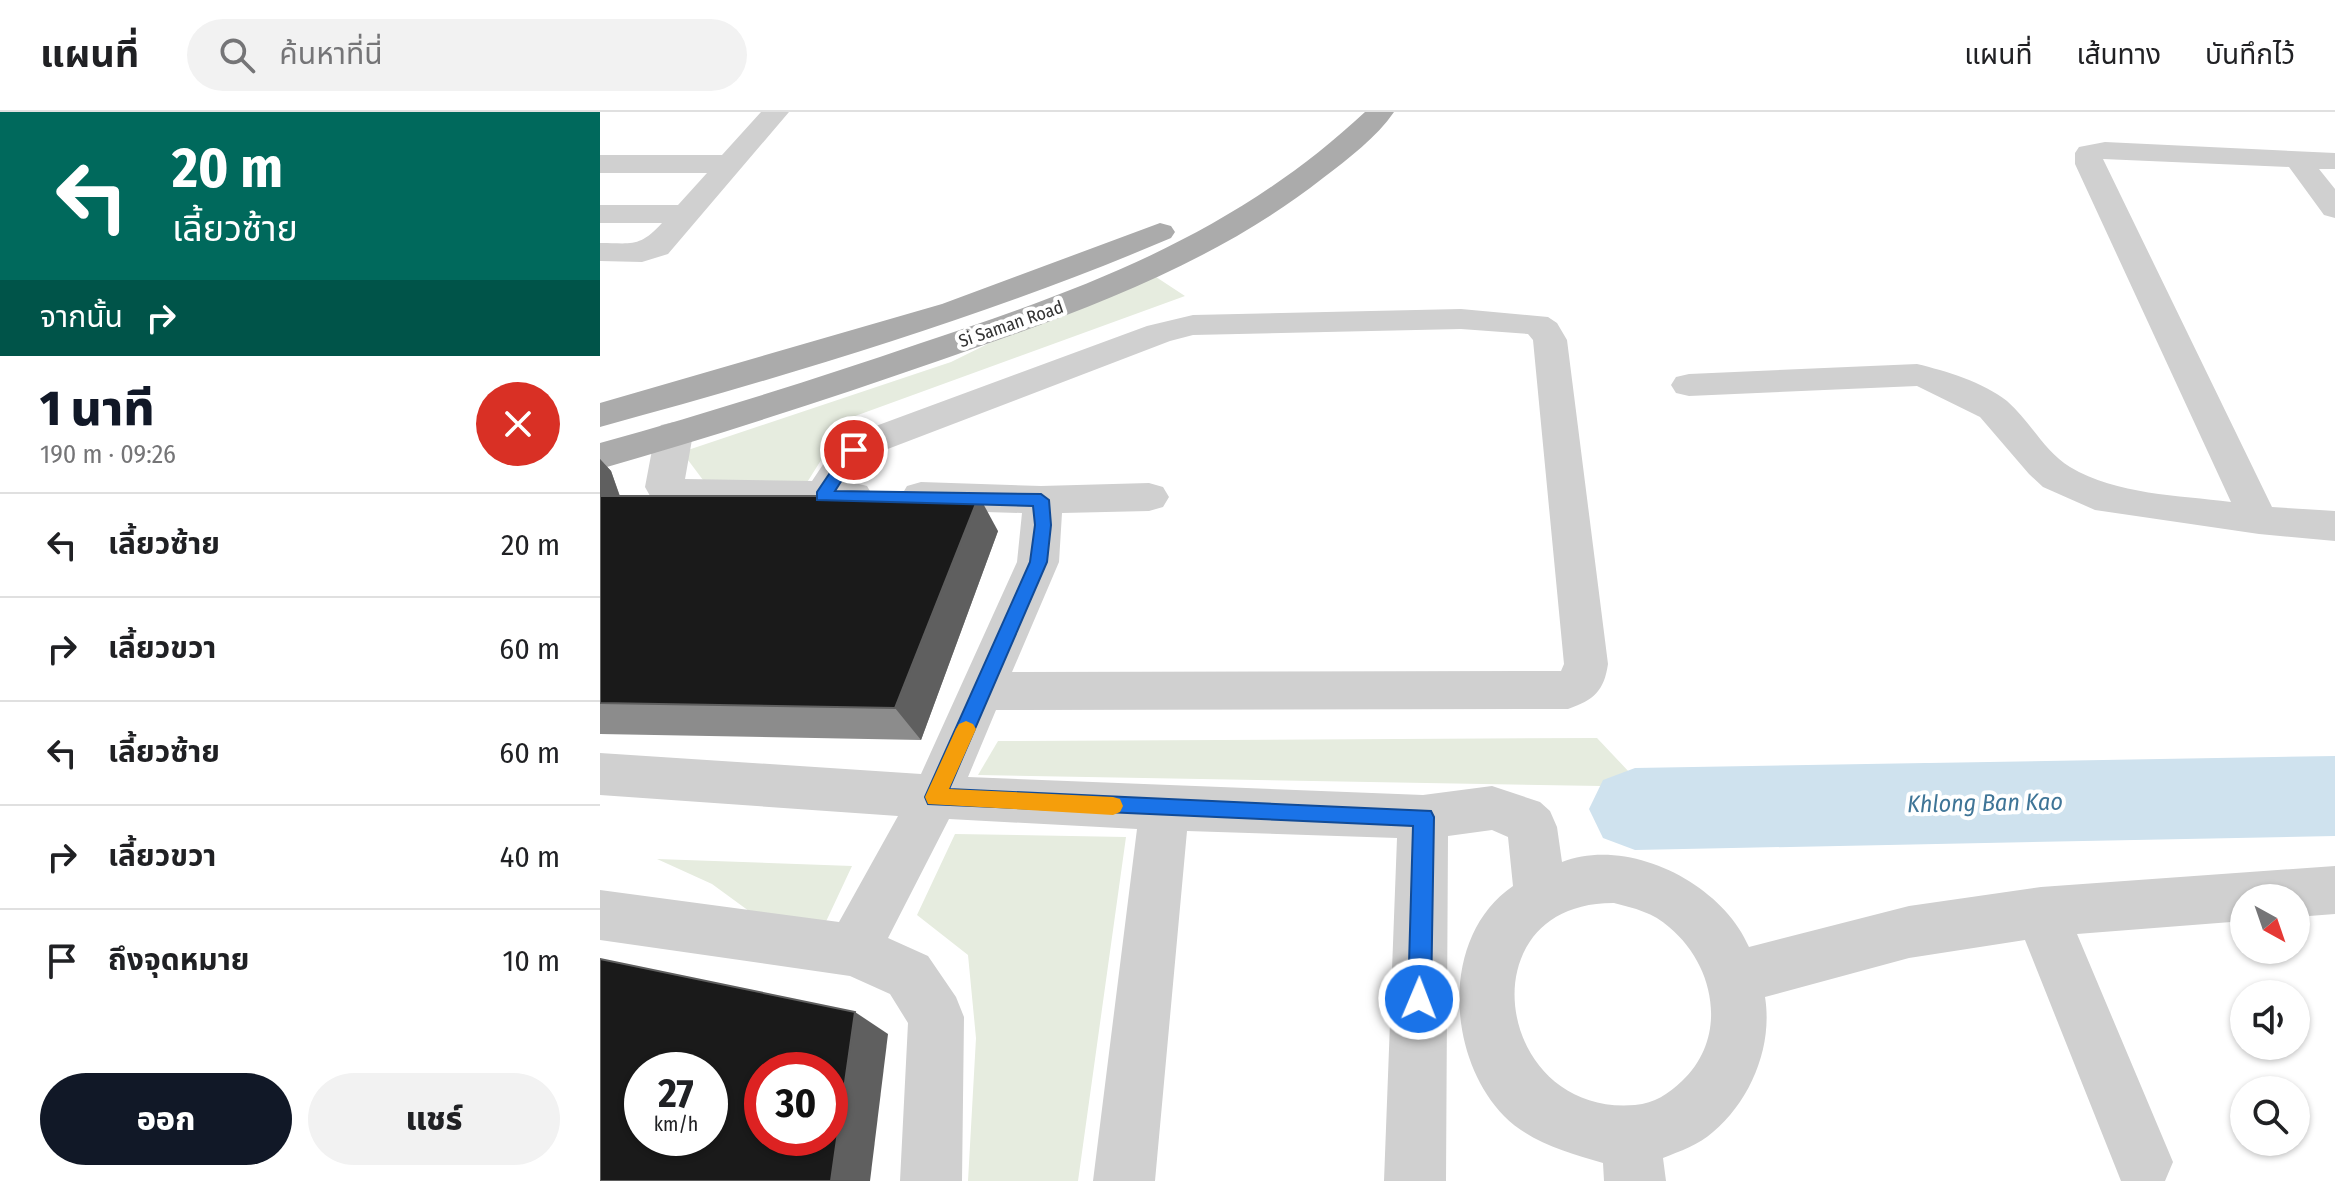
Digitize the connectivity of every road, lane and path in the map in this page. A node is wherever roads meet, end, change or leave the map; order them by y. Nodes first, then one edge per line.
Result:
1 (776, 112) edge
2 (1342, 112) edge
3 (1381, 112) edge
4 (2297, 159) junction
5 (2335, 161) edge
6 (600, 164) edge
7 (731, 164) junction
8 (2335, 209) edge
9 (600, 214) edge
10 (686, 214) junction
11 (600, 252) edge
12 (1689, 385) dead end
13 (600, 415) edge
14 (674, 434) junction
15 (600, 456) edge
16 (823, 496) junction
17 (1149, 497) dead end
18 (1041, 500) junction
19 (2259, 520) junction
20 (2335, 526) edge
21 (983, 691) junction
22 (600, 774) edge
23 (935, 797) junction
24 (1164, 808) junction
25 (1423, 817) junction
26 (2335, 890) edge
27 (1540, 895) junction
28 (2041, 912) junction
29 (600, 915) edge
30 (853, 950) junction
31 (1735, 978) junction
32 (1633, 1159) edge
33 (2143, 1162) dead end
34 (931, 1181) edge
35 (1124, 1181) edge
36 (1415, 1181) edge

1 - 7 street
2 - 13 main road, Si Saman Road
3 - 14 main road, Si Saman Road
4 - 5 street
4 - 8 street
4 - 19 street
6 - 7 street
7 - 10 street
9 - 10 street
10 - 11 street
12 - 19 street
14 - 15 main road, Si Saman Road
14 - 16 street
16 - 18 street
16 - 21 street
17 - 18 street
18 - 21 street
19 - 20 street
21 - 23 street
22 - 23 street
23 - 24 street
23 - 30 street
24 - 25 street
24 - 35 street
25 - 27 street
25 - 36 street
26 - 28 street
27 - 31 street
27 - 32 street
28 - 31 street
28 - 33 street
29 - 30 street
30 - 34 street
31 - 32 street

